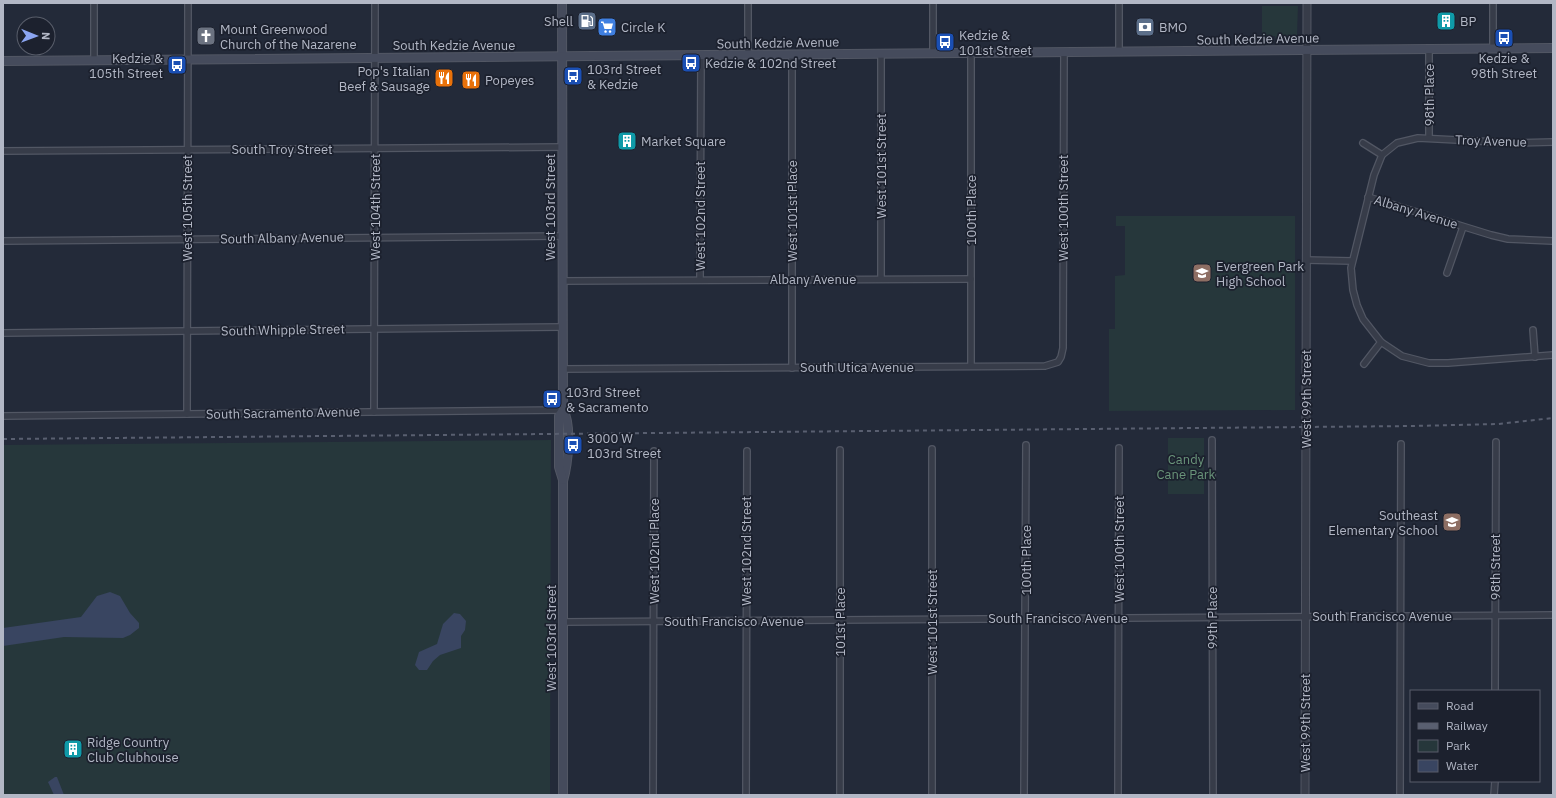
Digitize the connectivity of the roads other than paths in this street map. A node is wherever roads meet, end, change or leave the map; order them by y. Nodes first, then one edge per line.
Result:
1 (94, 3) edge
2 (188, 3) edge
3 (375, 3) edge
4 (562, 3) edge
5 (748, 3) edge
6 (933, 3) edge
7 (1119, 3) edge
8 (1307, 3) edge
9 (1493, 3) edge
10 (1493, 48) junction
11 (1553, 48) edge
12 (1429, 49) junction
13 (1307, 50) junction
14 (1064, 52) junction
15 (1119, 52) junction
16 (971, 53) junction
17 (881, 54) junction
18 (933, 54) junction
19 (748, 55) junction
20 (792, 55) junction
21 (701, 56) junction
22 (561, 57) junction
23 (375, 58) junction
24 (94, 60) junction
25 (188, 60) junction
26 (3, 61) edge
27 (1429, 138) junction
28 (1553, 142) edge
29 (1363, 143) dead end
30 (562, 147) junction
31 (375, 148) junction
32 (187, 150) junction
33 (3, 151) edge
34 (1382, 155) junction
35 (1368, 197) junction
36 (1463, 227) junction
37 (562, 236) junction
38 (375, 237) junction
39 (187, 240) junction
40 (3, 241) edge
41 (1553, 241) edge
42 (1306, 260) junction
43 (1352, 260) junction
44 (1447, 272) dead end
45 (792, 279) junction
46 (881, 279) junction
47 (971, 279) junction
48 (700, 280) junction
49 (562, 281) junction
50 (562, 327) junction
51 (374, 329) junction
52 (1533, 330) dead end
53 (187, 331) junction
54 (3, 333) edge
55 (1381, 342) junction
56 (1553, 355) edge
57 (1535, 357) junction
58 (1058, 362) joint
59 (1364, 364) dead end
60 (970, 366) junction
61 (792, 368) junction
62 (563, 369) junction
63 (563, 410) junction
64 (374, 412) junction
65 (187, 414) junction
66 (3, 416) edge
67 (1212, 440) dead end
68 (1496, 442) dead end
69 (1401, 444) dead end
70 (1026, 445) dead end
71 (1119, 448) dead end
72 (932, 449) dead end
73 (840, 450) dead end
74 (654, 451) dead end
75 (746, 451) dead end
76 (1495, 615) junction
77 (1553, 615) edge
78 (1400, 616) junction
79 (1212, 617) junction
80 (1305, 617) junction
81 (1118, 618) junction
82 (932, 619) junction
83 (1026, 619) junction
84 (840, 620) junction
85 (653, 621) junction
86 (746, 621) junction
87 (563, 622) junction
88 (1495, 690) edge
89 (1494, 782) edge
90 (562, 795) edge
91 (653, 795) edge
92 (746, 795) edge
93 (840, 795) edge
94 (932, 795) edge
95 (1024, 795) edge
96 (1118, 795) edge
97 (1213, 795) edge
98 (1305, 795) edge
99 (1400, 795) edge
100 (1494, 795) edge

1 - 24 street
2 - 25 street, West 105th Street
3 - 23 street, West 104th Street
4 - 22 main road, West 103rd Street
5 - 19 street
6 - 18 street
7 - 15 street
8 - 13 street, West 99th Street
9 - 10 street
10 - 11 main road, South Kedzie Avenue
10 - 12 main road, South Kedzie Avenue
12 - 13 main road, South Kedzie Avenue
12 - 27 street, 98th Place
13 - 15 main road, South Kedzie Avenue
13 - 42 street, West 99th Street
14 - 15 main road, South Kedzie Avenue
14 - 16 main road, South Kedzie Avenue
14 - 58 street, West 100th Street
16 - 18 main road, South Kedzie Avenue
16 - 47 street, 100th Place
17 - 18 main road, South Kedzie Avenue
17 - 20 main road, South Kedzie Avenue
17 - 46 street, West 101st Street
19 - 20 main road, South Kedzie Avenue
19 - 21 main road, South Kedzie Avenue
20 - 45 street, West 101st Place
21 - 22 main road, South Kedzie Avenue
21 - 48 street, West 102nd Street
22 - 23 main road, South Kedzie Avenue
22 - 30 main road, West 103rd Street
23 - 25 main road, South Kedzie Avenue
23 - 31 street, West 104th Street
24 - 25 main road, South Kedzie Avenue
24 - 26 main road, South Kedzie Avenue
25 - 32 street, West 105th Street
27 - 28 street, Troy Avenue
27 - 34 street, 98th Place
29 - 34 street
30 - 31 street, South Troy Street
30 - 37 main road, West 103rd Street
31 - 32 street, South Troy Street
31 - 38 street, West 104th Street
32 - 33 street, South Troy Street
32 - 39 street, West 105th Street
34 - 35 street
35 - 36 street, Albany Avenue
35 - 43 street
36 - 41 street, Albany Avenue
36 - 44 street, Albany Avenue
37 - 38 street, South Albany Avenue
37 - 49 main road, West 103rd Street
38 - 39 street, South Albany Avenue
38 - 51 street, West 104th Street
39 - 40 street, South Albany Avenue
39 - 53 street, West 105th Street
42 - 43 street
42 - 80 street, West 99th Street
43 - 55 street
45 - 46 street, Albany Avenue
45 - 48 street, Albany Avenue
45 - 61 street, West 101st Place
46 - 47 street, Albany Avenue
47 - 60 street, 100th Place
48 - 49 street, Albany Avenue
49 - 50 main road, West 103rd Street
50 - 51 street, South Whipple Street
50 - 62 main road, West 103rd Street
51 - 53 street, South Whipple Street
51 - 64 street, West 104th Street
52 - 57 street
53 - 54 street, South Whipple Street
53 - 65 street, West 105th Street
55 - 57 street
55 - 59 street
56 - 57 street
58 - 60 street, South Utica Avenue
60 - 61 street, South Utica Avenue
61 - 62 street, South Utica Avenue
62 - 63 main road, West 103rd Street
63 - 64 street, South Sacramento Avenue
63 - 87 main road, West 103rd Street
64 - 65 street, South Sacramento Avenue
65 - 66 street, South Sacramento Avenue
67 - 79 street, 99th Place
68 - 76 street, 98th Street
69 - 78 street
70 - 83 street, 100th Place
71 - 81 street, West 100th Street
72 - 82 street, West 101st Street
73 - 84 street, 101st Place
74 - 85 street, West 102nd Place
75 - 86 street, West 102nd Street
76 - 77 street, South Francisco Avenue
76 - 78 street, South Francisco Avenue
76 - 88 street, 98th Street
78 - 80 street, South Francisco Avenue
78 - 99 street
79 - 80 street, South Francisco Avenue
79 - 81 street, South Francisco Avenue
79 - 97 street, 99th Place
80 - 98 street, West 99th Street
81 - 83 street, South Francisco Avenue
81 - 96 street, West 100th Street
82 - 83 street, South Francisco Avenue
82 - 84 street, South Francisco Avenue
82 - 94 street, West 101st Street
83 - 95 street, 100th Place
84 - 86 street, South Francisco Avenue
84 - 93 street, 101st Place
85 - 86 street, South Francisco Avenue
85 - 87 street, South Francisco Avenue
85 - 91 street, West 102nd Place
86 - 92 street, West 102nd Street
87 - 90 main road, West 103rd Street
89 - 100 street

